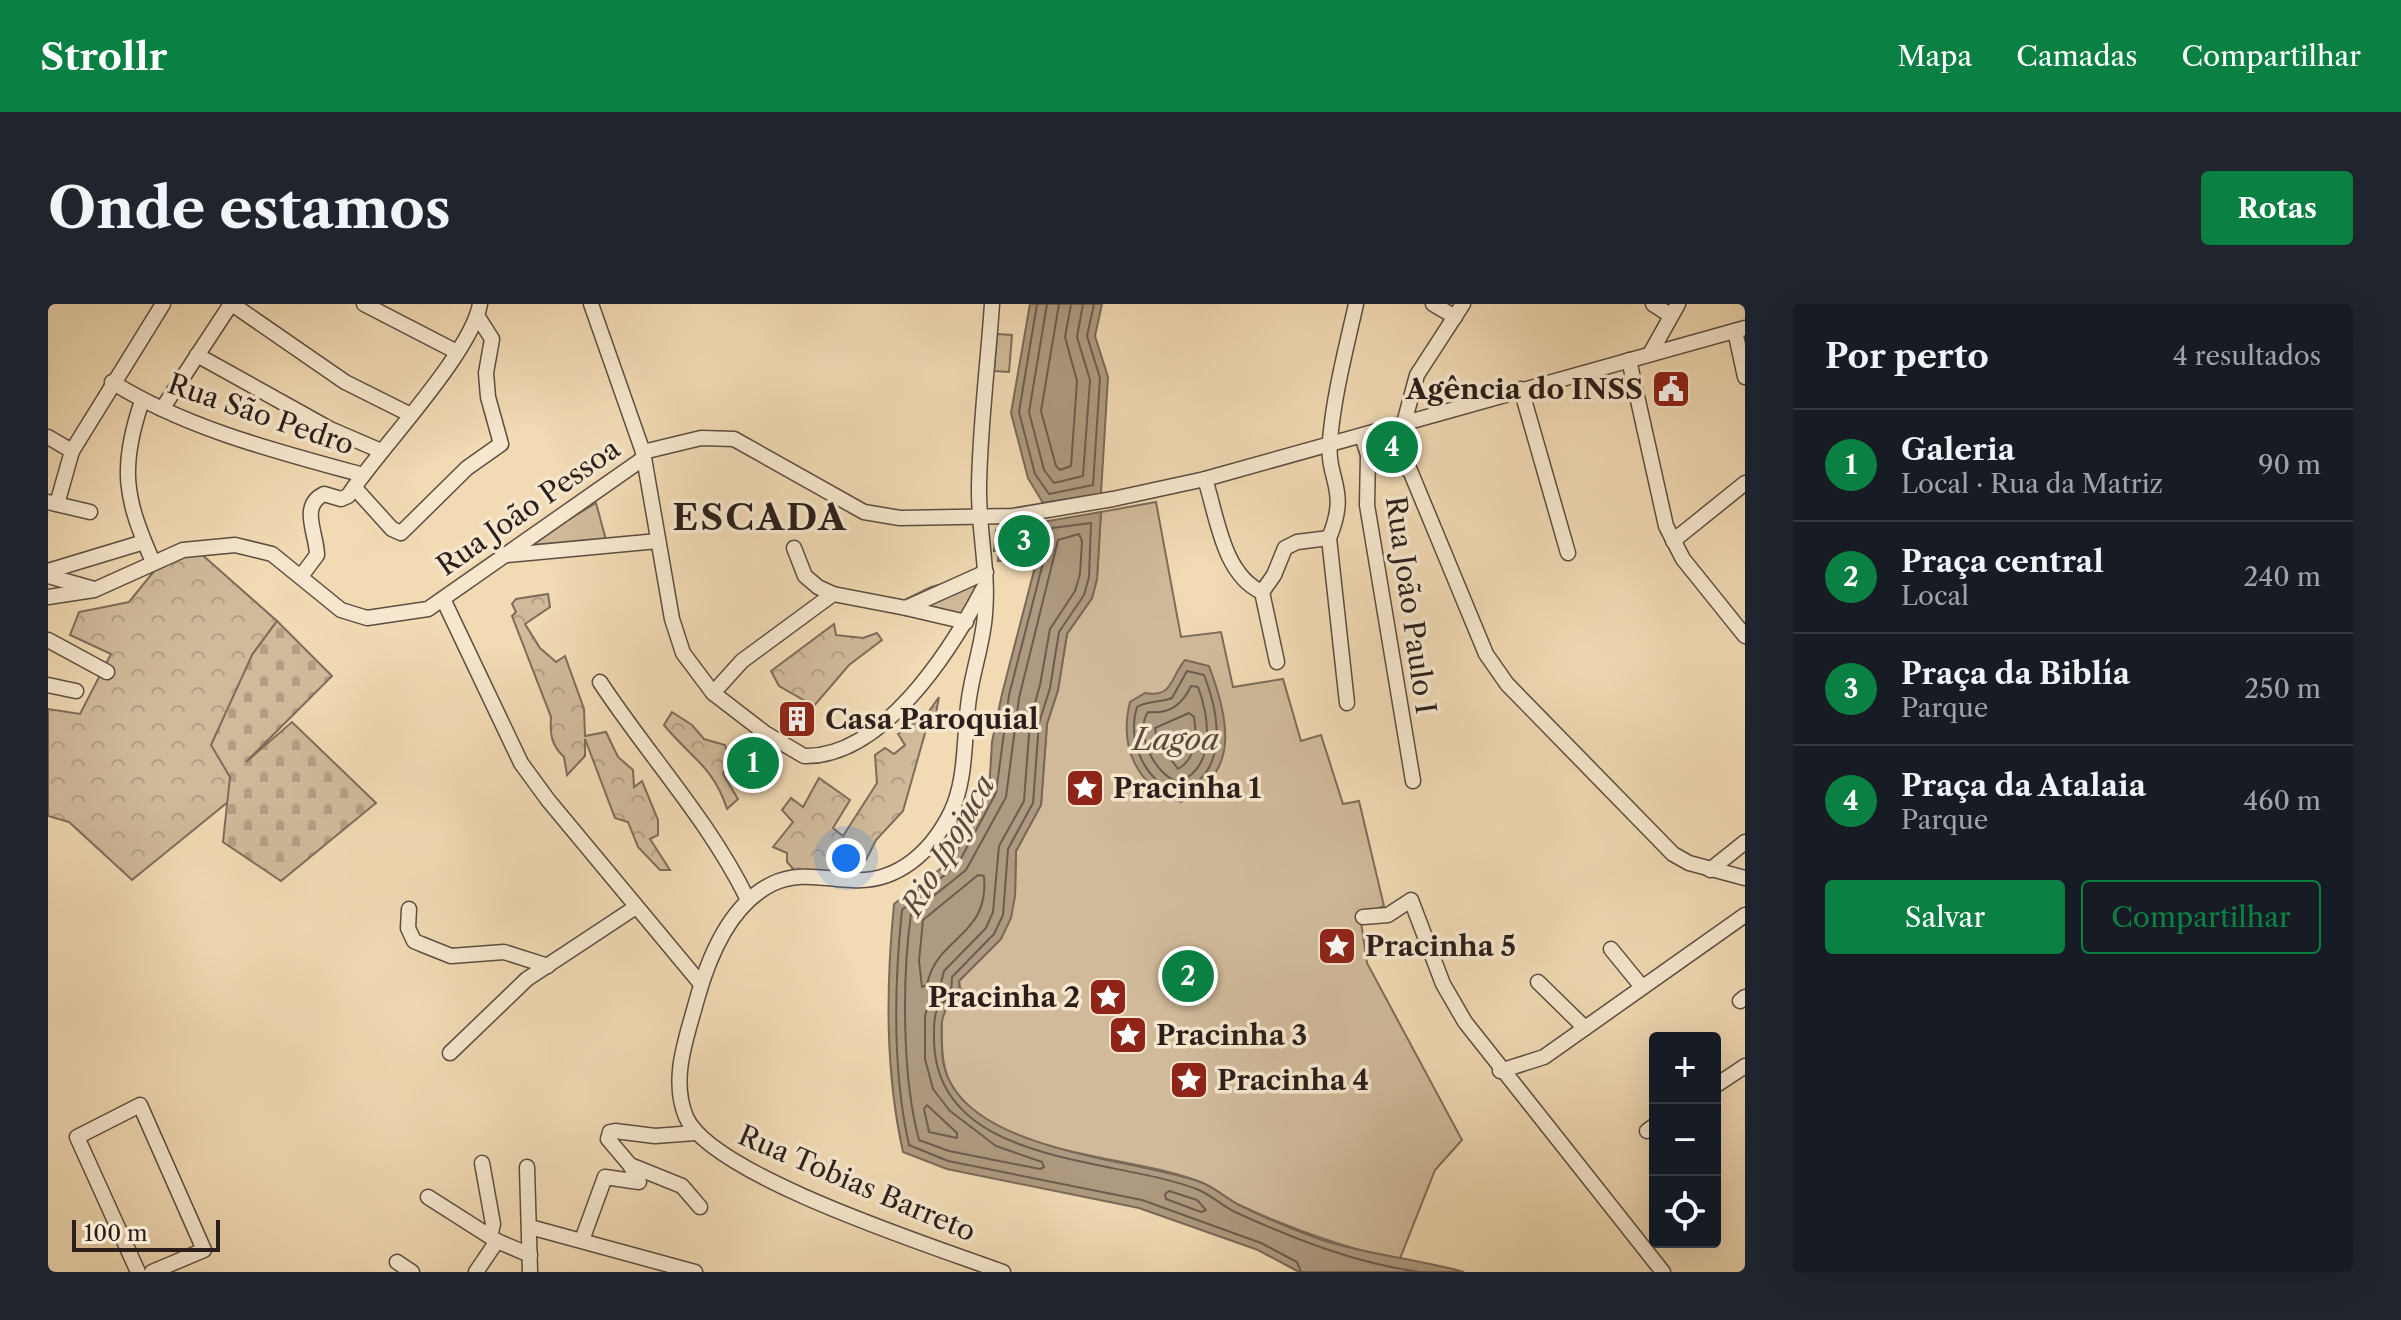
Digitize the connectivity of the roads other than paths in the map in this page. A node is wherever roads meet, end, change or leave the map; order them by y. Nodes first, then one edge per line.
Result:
1 (163, 304) edge
2 (232, 304) edge
3 (364, 304) edge
4 (591, 304) edge
5 (992, 304) edge
6 (1356, 304) edge
7 (1433, 304) edge
8 (1653, 304) edge
9 (1459, 310) edge
10 (1674, 310) edge
11 (479, 311) edge
12 (1740, 329) edge
13 (457, 352) junction
14 (1650, 354) junction
15 (197, 355) junction
16 (1629, 360) junction
17 (1745, 377) edge
18 (112, 382) junction
19 (1521, 389) junction
20 (142, 401) junction
21 (162, 409) junction
22 (409, 414) junction
23 (1398, 425) junction
24 (1364, 435) junction
25 (48, 437) edge
26 (1329, 445) junction
27 (72, 451) junction
28 (381, 451) junction
29 (643, 455) junction
30 (1407, 469) junction
31 (1205, 479) junction
32 (358, 481) junction
33 (1745, 483) edge
34 (52, 503) edge
35 (90, 512) dead end
36 (980, 519) junction
37 (1329, 538) junction
38 (658, 541) junction
39 (1673, 541) junction
40 (144, 542) junction
41 (794, 548) dead end
42 (1568, 553) dead end
43 (505, 555) junction
44 (153, 562) junction
45 (48, 573) edge
46 (302, 575) junction
47 (986, 578) junction
48 (94, 590) junction
49 (1262, 592) junction
50 (833, 594) junction
51 (48, 597) edge
52 (443, 599) junction
53 (906, 608) junction
54 (966, 622) junction
55 (1745, 636) edge
56 (48, 640) edge
57 (1277, 662) dead end
58 (107, 672) dead end
59 (600, 682) dead end
60 (48, 685) edge
61 (76, 691) dead end
62 (713, 693) junction
63 (1347, 703) dead end
64 (1413, 781) dead end
65 (1745, 842) edge
66 (1710, 870) junction
67 (1745, 878) edge
68 (747, 898) junction
69 (636, 907) junction
70 (409, 909) dead end
71 (1745, 915) edge
72 (1363, 917) dead end
73 (1611, 949) dead end
74 (548, 966) junction
75 (1538, 982) dead end
76 (701, 984) junction
77 (1642, 987) junction
78 (1585, 1028) junction
79 (450, 1053) dead end
80 (1745, 1066) edge
81 (1500, 1071) junction
82 (1721, 1082) edge
83 (695, 1133) junction
84 (482, 1163) dead end
85 (630, 1165) junction
86 (527, 1167) dead end
87 (428, 1197) dead end
88 (700, 1207) dead end
89 (530, 1227) junction
90 (493, 1239) junction
91 (582, 1240) junction
92 (530, 1255) junction
93 (638, 1256) junction
94 (397, 1262) dead end
95 (138, 1272) edge
96 (154, 1272) edge
97 (412, 1272) edge
98 (476, 1272) edge
99 (530, 1272) edge
100 (633, 1272) edge
101 (695, 1272) edge
102 (1003, 1272) edge
103 (1663, 1272) edge

1 - 18 street
2 - 15 street
2 - 22 street
3 - 13 street
4 - 29 street
5 - 36 street
6 - 26 street
7 - 9 street
8 - 10 street
9 - 23 street
10 - 14 street
11 - 13 street
11 - 32 street
12 - 14 street, Rua João Pessoa
12 - 17 street
13 - 22 street
14 - 16 street, Rua João Pessoa
15 - 21 street
15 - 28 street
16 - 19 street, Rua João Pessoa
16 - 39 street
18 - 20 street, Rua São Pedro
18 - 27 street
19 - 23 street, Rua João Pessoa
19 - 42 street
20 - 21 street, Rua São Pedro
20 - 40 street
21 - 32 street, Rua São Pedro
22 - 28 street
23 - 24 street, Rua João Pessoa
23 - 30 street
24 - 26 street, Rua João Pessoa
24 - 30 street
24 - 64 street, Rua João Paulo I
25 - 27 street
26 - 31 street, Rua João Pessoa
26 - 37 street
27 - 34 street
28 - 32 street
29 - 36 street, Rua João Pessoa
29 - 38 street
29 - 43 street, Rua João Pessoa
30 - 66 street
31 - 36 street, Rua João Pessoa
31 - 49 street
32 - 46 street
33 - 39 street
34 - 35 street
36 - 47 street
37 - 49 street
37 - 63 street
38 - 43 street
38 - 62 street
39 - 55 street
40 - 44 street
40 - 45 street
41 - 50 street
43 - 52 street, Rua João Pessoa
44 - 46 street, Rua João Pessoa
44 - 48 street, Rua João Pessoa
45 - 48 street
46 - 52 street, Rua João Pessoa
47 - 53 street
47 - 54 street
47 - 68 street
48 - 51 street, Rua João Pessoa
49 - 57 street
50 - 53 street
50 - 62 street
52 - 69 street
53 - 54 street
54 - 62 street
56 - 58 street
59 - 68 street
60 - 61 street
65 - 66 street
66 - 67 street
68 - 76 street
69 - 74 street
69 - 76 street
70 - 74 street
71 - 77 street
72 - 81 street
73 - 77 street
74 - 79 street
75 - 78 street
76 - 83 street
77 - 78 street
78 - 81 street
80 - 82 street
81 - 103 street
83 - 85 street
83 - 102 street, Rua Tobias Barreto
84 - 90 street
85 - 88 street
85 - 91 street
86 - 89 street
87 - 90 street
89 - 91 street
89 - 92 street
90 - 92 street
90 - 98 street
91 - 93 street
92 - 99 street
93 - 100 street
93 - 101 street
94 - 97 street
95 - 96 street

